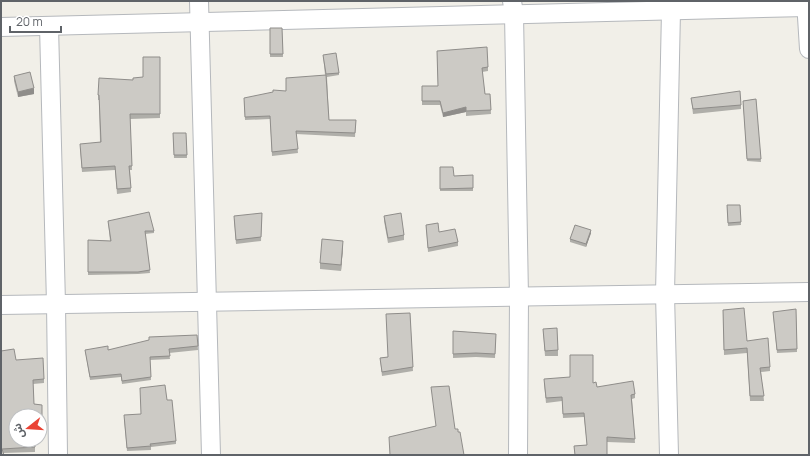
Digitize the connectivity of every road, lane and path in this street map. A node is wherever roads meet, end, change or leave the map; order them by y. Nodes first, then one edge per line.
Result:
1 (199, 1) edge
2 (807, 4) edge
3 (513, 8) edge
4 (671, 11) junction
5 (200, 22) junction
6 (49, 26) junction
7 (1, 27) edge
8 (809, 49) edge
9 (809, 292) edge
10 (665, 294) junction
11 (519, 297) junction
12 (207, 302) junction
13 (56, 304) junction
14 (1, 305) edge
15 (58, 455) edge
16 (211, 455) edge
17 (518, 455) edge
18 (668, 455) edge

1 - 5 street
2 - 4 street
2 - 8 street
3 - 4 street
3 - 5 street
3 - 11 street
4 - 10 street
5 - 6 street
5 - 12 street
6 - 7 street
6 - 13 street
9 - 10 street
10 - 11 street
10 - 18 street
11 - 12 street
11 - 17 street
12 - 13 street
12 - 16 street
13 - 14 street
13 - 15 street

